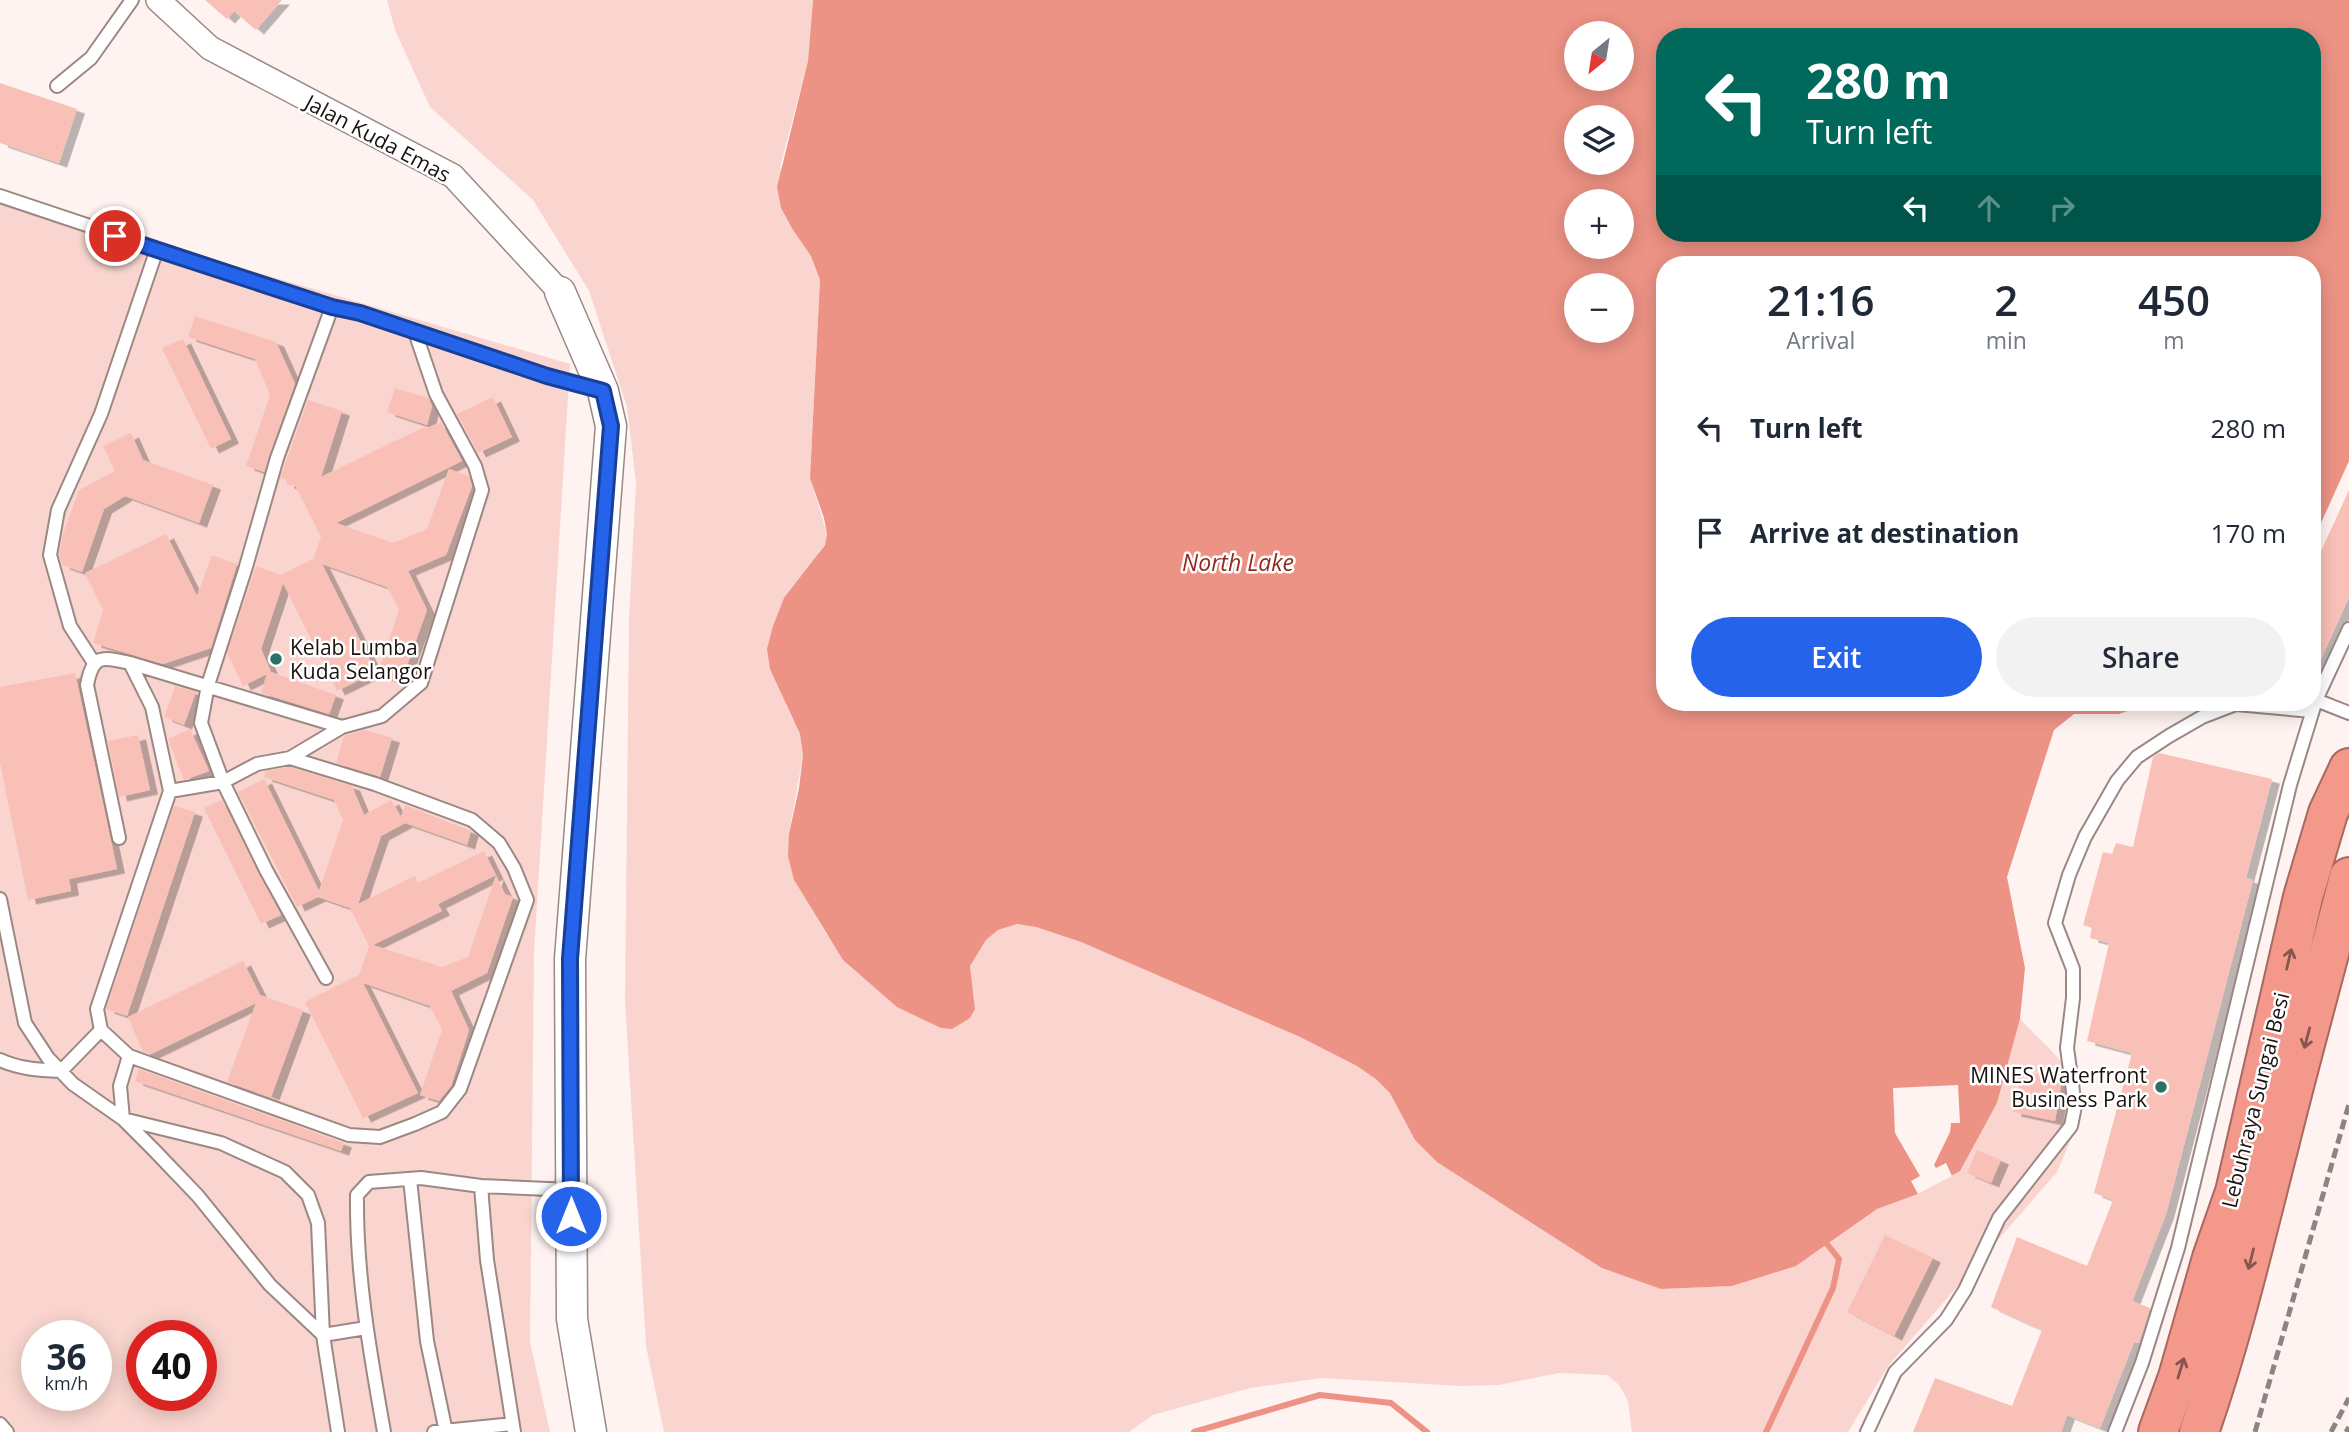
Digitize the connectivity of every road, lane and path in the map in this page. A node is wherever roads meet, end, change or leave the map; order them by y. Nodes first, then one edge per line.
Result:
1 (132, 0) edge
2 (158, 0) edge
3 (57, 86) dead end
4 (0, 196) edge
5 (157, 249) junction
6 (560, 292) joint
7 (332, 307) junction
8 (415, 332) junction
9 (603, 391) junction
10 (2349, 629) edge
11 (94, 663) junction
12 (130, 663) junction
13 (208, 685) junction
14 (2321, 690) edge
15 (2321, 707) edge
16 (2218, 711) edge
17 (2312, 711) edge
18 (2349, 713) edge
19 (342, 727) junction
20 (290, 758) junction
21 (2349, 768) edge
22 (223, 782) junction
23 (170, 791) junction
24 (119, 838) dead end
25 (2349, 877) edge
26 (0, 899) edge
27 (326, 978) dead end
28 (101, 1030) junction
29 (129, 1056) junction
30 (0, 1060) edge
31 (61, 1071) junction
32 (123, 1119) junction
33 (410, 1179) junction
34 (481, 1186) junction
35 (571, 1190) junction
36 (366, 1328) junction
37 (323, 1335) junction
38 (0, 1424) edge
39 (513, 1428) edge
40 (7, 1432) edge
41 (338, 1432) edge
42 (384, 1432) edge
43 (442, 1432) edge
44 (592, 1432) edge
45 (1867, 1432) edge
46 (2115, 1432) edge
47 (2158, 1432) edge
48 (2199, 1432) edge

1 - 3 lane
2 - 6 street, Jalan Kuda Emas
4 - 5 lane
5 - 7 lane
5 - 11 lane
6 - 9 street, Jalan Kuda Emas
7 - 8 lane
7 - 13 lane
8 - 9 lane
8 - 19 lane
9 - 35 street, Jalan Kuda Emas
10 - 14 lane
11 - 12 lane
11 - 24 lane
12 - 13 lane
12 - 23 lane
13 - 19 lane
13 - 22 lane
15 - 18 lane
16 - 45 lane
17 - 46 lane
19 - 20 lane
20 - 22 lane
20 - 29 lane
47 -> 21 highway, Lebuhraya Sungai Besi
22 - 23 lane
22 - 27 lane
23 - 28 lane
25 -> 48 highway, Lebuhraya Sungai Besi
26 - 31 lane
28 - 29 lane
28 - 31 lane
29 - 32 lane
30 - 31 lane
31 - 32 lane
32 - 37 lane
32 - 37 lane
33 - 34 lane
33 - 36 lane
33 - 43 lane
34 - 35 lane
34 - 39 lane
35 - 44 street, Jalan Kuda Emas
36 - 37 lane
36 - 42 lane
37 - 41 lane
38 - 40 lane
39 - 43 lane

